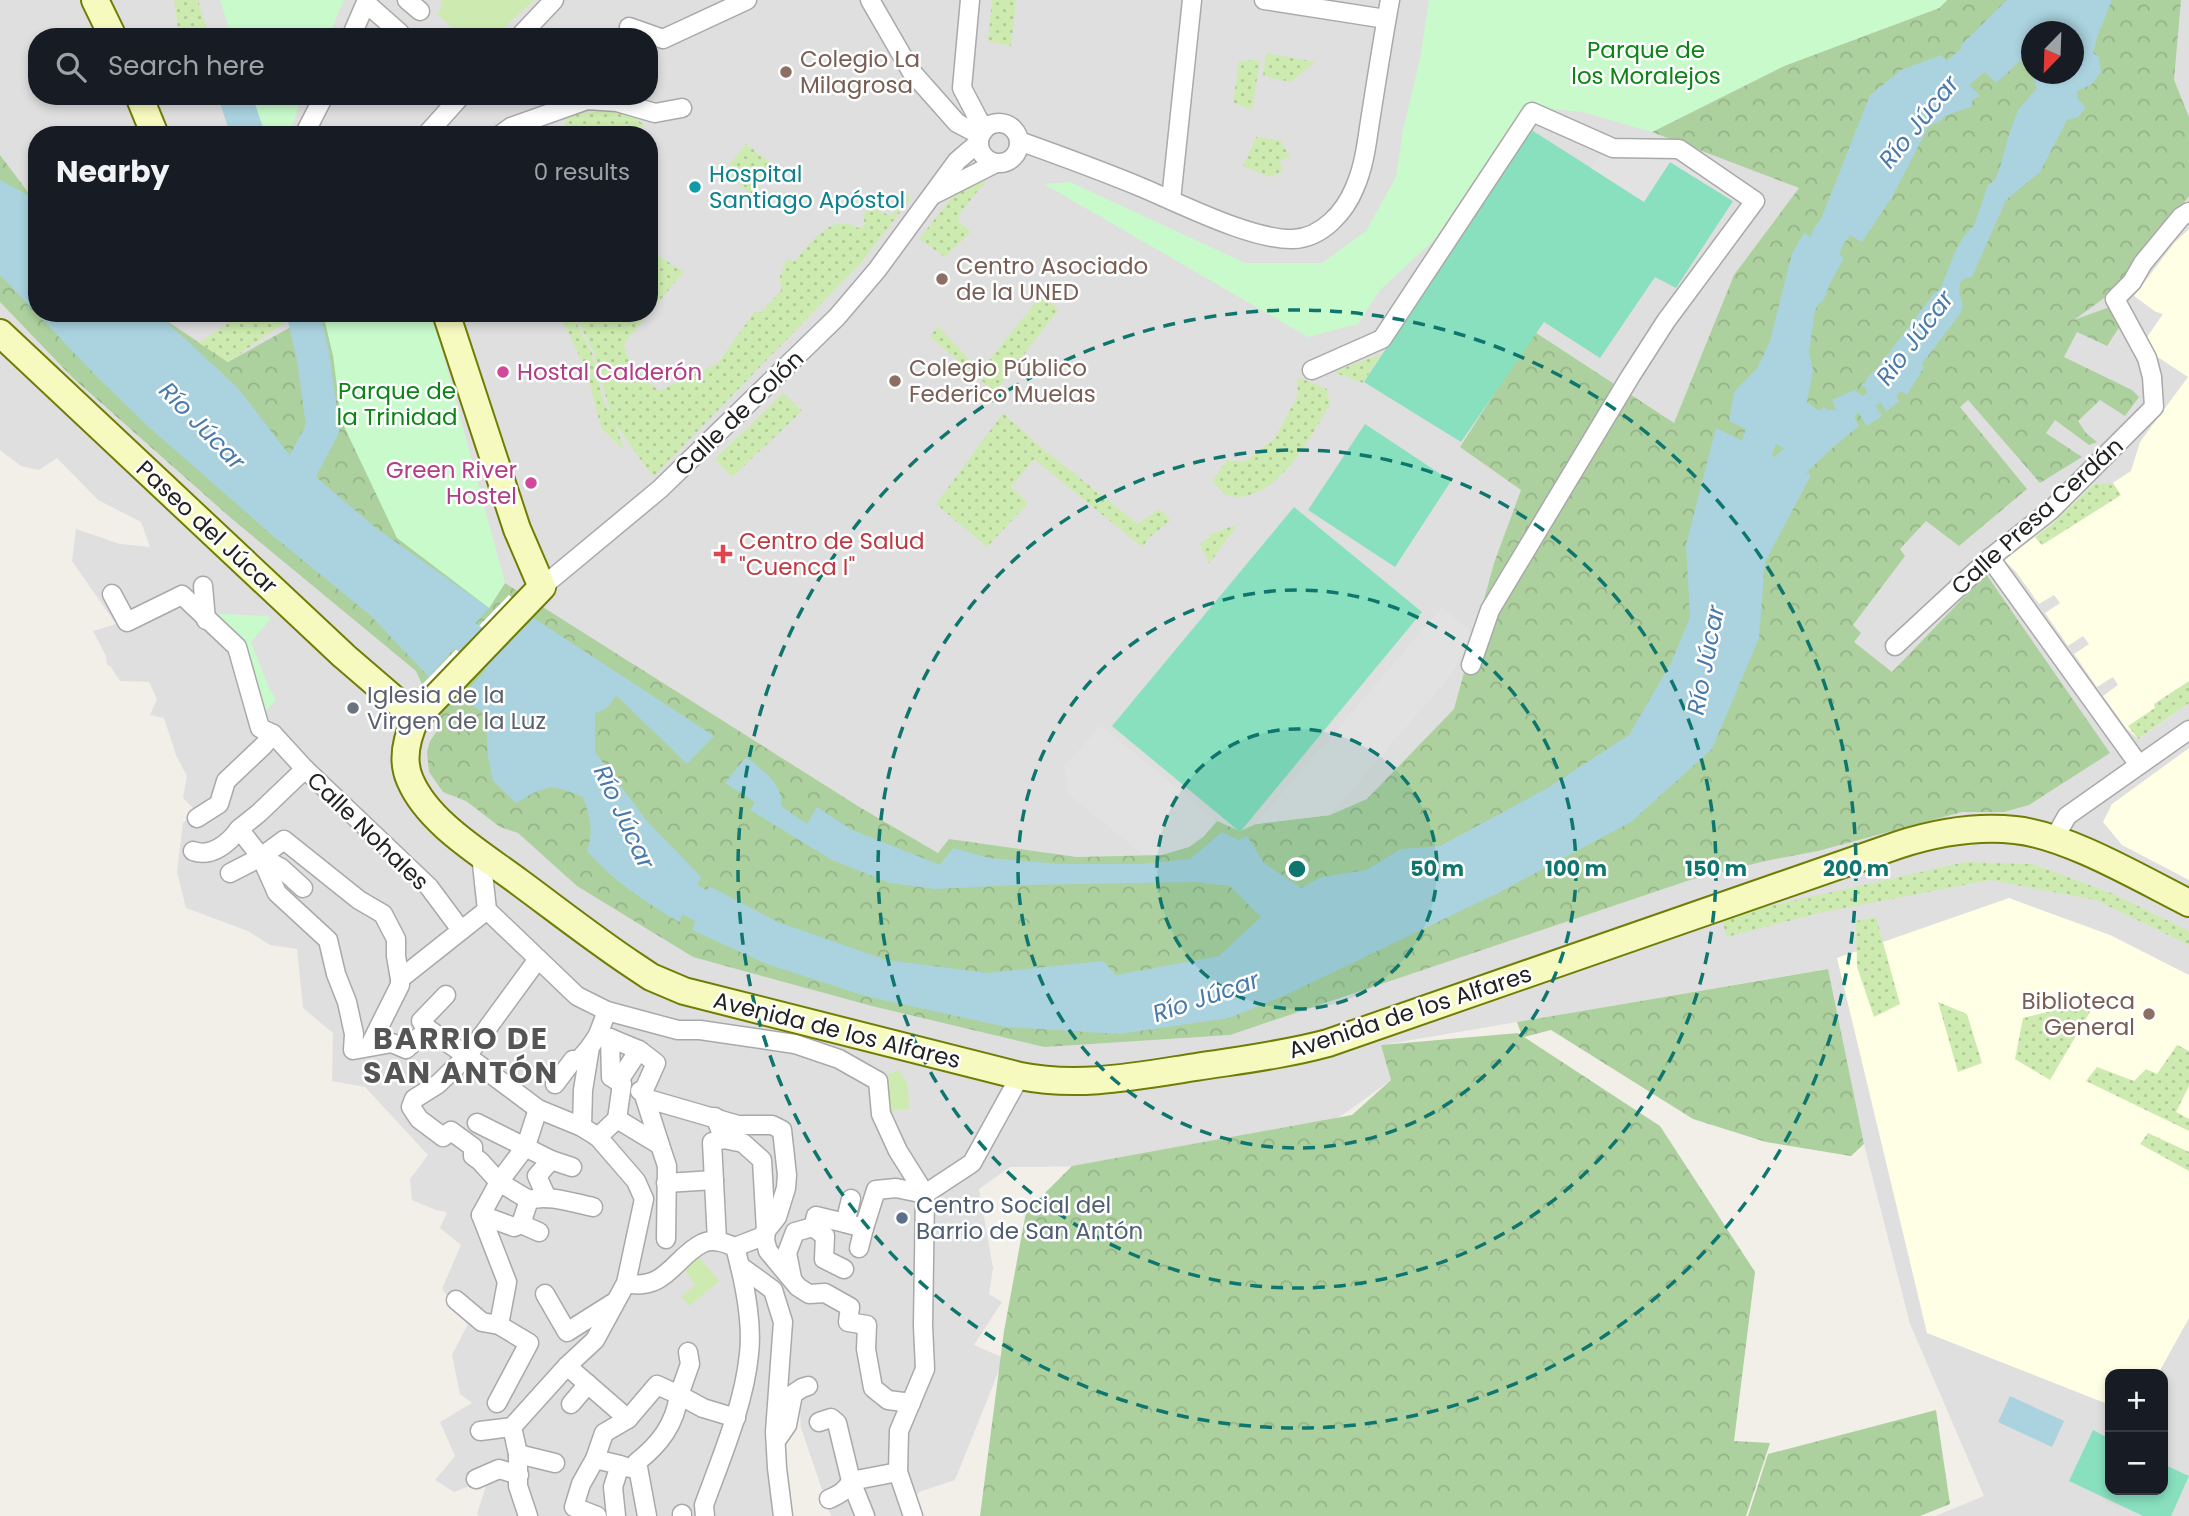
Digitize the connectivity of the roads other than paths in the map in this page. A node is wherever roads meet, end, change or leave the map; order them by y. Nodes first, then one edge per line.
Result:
1 (95, 0) edge
2 (554, 0) edge
3 (747, 0) edge
4 (870, 0) edge
5 (970, 0) edge
6 (1192, 0) edge
7 (1264, 0) edge
8 (1390, 0) edge
9 (367, 2) edge
10 (1386, 19) junction
11 (629, 27) dead end
12 (109, 28) edge
13 (355, 28) edge
14 (395, 28) edge
15 (528, 28) edge
16 (632, 28) edge
17 (658, 37) edge
18 (143, 105) edge
19 (319, 105) edge
20 (453, 105) edge
21 (573, 105) edge
22 (627, 105) edge
23 (682, 108) dead end
24 (151, 126) edge
25 (309, 126) edge
26 (434, 126) edge
27 (514, 126) edge
28 (981, 136) junction
29 (1019, 141) junction
30 (995, 163) junction
31 (932, 196) junction
32 (1171, 200) junction
33 (2189, 212) edge
34 (449, 322) edge
35 (0, 333) edge
36 (1312, 370) dead end
37 (1990, 558) junction
38 (203, 586) dead end
39 (542, 587) junction
40 (112, 594) dead end
41 (206, 620) junction
42 (1895, 646) dead end
43 (1471, 665) dead end
44 (421, 712) junction
45 (2189, 730) edge
46 (273, 734) junction
47 (2139, 765) junction
48 (305, 769) junction
49 (197, 818) dead end
50 (239, 829) junction
51 (2053, 839) junction
52 (193, 851) dead end
53 (481, 855) junction
54 (261, 858) junction
55 (230, 873) dead end
56 (303, 888) dead end
57 (2189, 902) edge
58 (487, 909) junction
59 (461, 930) junction
60 (538, 959) junction
61 (400, 979) junction
62 (446, 995) dead end
63 (607, 1011) junction
64 (428, 1029) junction
65 (600, 1040) junction
66 (361, 1048) junction
67 (639, 1050) junction
68 (467, 1056) junction
69 (1020, 1076) junction
70 (620, 1083) junction
71 (555, 1084) dead end
72 (643, 1092) junction
73 (538, 1109) junction
74 (715, 1117) junction
75 (617, 1119) junction
76 (477, 1123) dead end
77 (582, 1127) junction
78 (598, 1138) junction
79 (724, 1139) junction
80 (660, 1145) junction
81 (526, 1146) junction
82 (551, 1160) junction
83 (572, 1167) dead end
84 (714, 1180) junction
85 (499, 1182) junction
86 (667, 1191) junction
87 (925, 1194) junction
88 (538, 1199) junction
89 (644, 1199) junction
90 (851, 1199) dead end
91 (593, 1207) dead end
92 (481, 1215) junction
93 (845, 1223) junction
94 (521, 1224) junction
95 (813, 1227) junction
96 (864, 1228) junction
97 (766, 1231) junction
98 (539, 1232) dead end
99 (666, 1239) dead end
100 (717, 1241) junction
101 (735, 1247) junction
102 (859, 1248) dead end
103 (740, 1266) junction
104 (844, 1269) dead end
105 (626, 1283) junction
106 (795, 1283) junction
107 (545, 1294) dead end
108 (457, 1300) dead end
109 (616, 1301) junction
110 (778, 1304) junction
111 (499, 1325) junction
112 (688, 1352) dead end
113 (567, 1366) junction
114 (588, 1384) junction
115 (808, 1387) dead end
116 (680, 1395) junction
117 (497, 1403) dead end
118 (911, 1403) junction
119 (571, 1404) dead end
120 (736, 1418) junction
121 (628, 1419) junction
122 (819, 1422) dead end
123 (512, 1427) junction
124 (480, 1431) dead end
125 (776, 1441) junction
126 (518, 1454) junction
127 (595, 1459) junction
128 (555, 1463) dead end
129 (629, 1463) junction
130 (898, 1472) junction
131 (519, 1475) junction
132 (476, 1479) dead end
133 (851, 1481) junction
134 (829, 1499) dead end
135 (572, 1512) edge
136 (528, 1516) edge
137 (597, 1516) edge
138 (616, 1516) edge
139 (646, 1516) edge
140 (705, 1516) edge
141 (783, 1516) edge
142 (865, 1516) edge
143 (913, 1516) edge

1 - 12 street
2 - 15 street
3 - 17 street
4 - 28 street
5 - 28 street
6 - 32 street
7 - 10 street
8 - 10 street
9 - 13 street
9 - 14 street
10 - 32 street
11 - 16 street
18 - 24 street
19 - 25 street
20 - 26 street
21 - 27 street
22 - 23 street
28 - 29 street
28 - 30 street
28 - 31 street, Calle de Colón
29 - 30 street
29 - 32 street
30 - 31 street, Calle de Colón
31 - 39 street, Calle de Colón
33 - 37 street, Calle Presa Cerdán
34 - 39 street
35 - 44 street, Paseo del Júcar
36 - 43 street
37 - 42 street, Calle Presa Cerdán
37 - 47 street
38 - 41 street
39 - 44 street, Calle de Colón
40 - 41 street, Calle Nohales
41 - 46 street, Calle Nohales
44 - 53 street, Avenida de los Alfares
45 - 47 street
46 - 48 street, Calle Nohales
46 - 49 street
47 - 51 street
48 - 50 street
48 - 59 street, Calle Nohales
50 - 52 street
50 - 54 street
51 - 57 street, Avenida de los Alfares
51 - 69 street, Avenida de los Alfares
53 - 58 street
53 - 69 street, Avenida de los Alfares
54 - 55 street
54 - 56 street
54 - 61 street
54 - 66 street
58 - 59 street
58 - 60 street
59 - 61 street
60 - 63 street
60 - 68 street
61 - 66 street
62 - 64 street
63 - 65 street
63 - 87 street
64 - 66 street
64 - 68 street
65 - 67 street
65 - 70 street
65 - 71 street
65 - 77 street
67 - 70 street
67 - 72 street
68 - 73 street
68 - 85 street
69 - 87 street
70 - 72 street
70 - 75 street
72 - 74 street
72 - 80 street
73 - 77 street
73 - 81 street
74 - 79 street
74 - 97 street
75 - 78 street
75 - 80 street
76 - 81 street
77 - 78 street
78 - 89 street
79 - 84 street
79 - 97 street
80 - 86 street
81 - 82 street
81 - 85 street
82 - 83 street
82 - 88 street
84 - 86 street
84 - 100 street
85 - 88 street
85 - 92 street
86 - 89 street
86 - 99 street
87 - 96 street
87 - 118 street
88 - 91 street
88 - 94 street
89 - 105 street
90 - 93 street
92 - 94 street
92 - 111 street
93 - 95 street
93 - 96 street
94 - 98 street
95 - 104 street
95 - 106 street
96 - 102 street
97 - 101 street
97 - 106 street
100 - 101 street
100 - 105 street
101 - 103 street
103 - 110 street
103 - 120 street
105 - 109 street
106 - 110 street
106 - 118 street
107 - 109 street
108 - 111 street
109 - 113 street
110 - 125 street
111 - 117 street
112 - 116 street
113 - 114 street
113 - 123 street
114 - 119 street
114 - 121 street
115 - 125 street
116 - 120 street
116 - 121 street
116 - 129 street
118 - 130 street
120 - 140 street
121 - 127 street
122 - 133 street
123 - 124 street
123 - 126 street
125 - 141 street
126 - 128 street
126 - 131 street
127 - 129 street
127 - 135 street
129 - 138 street
129 - 139 street
130 - 133 street
130 - 143 street
131 - 132 street
131 - 136 street
133 - 134 street
133 - 142 street
135 - 137 street

